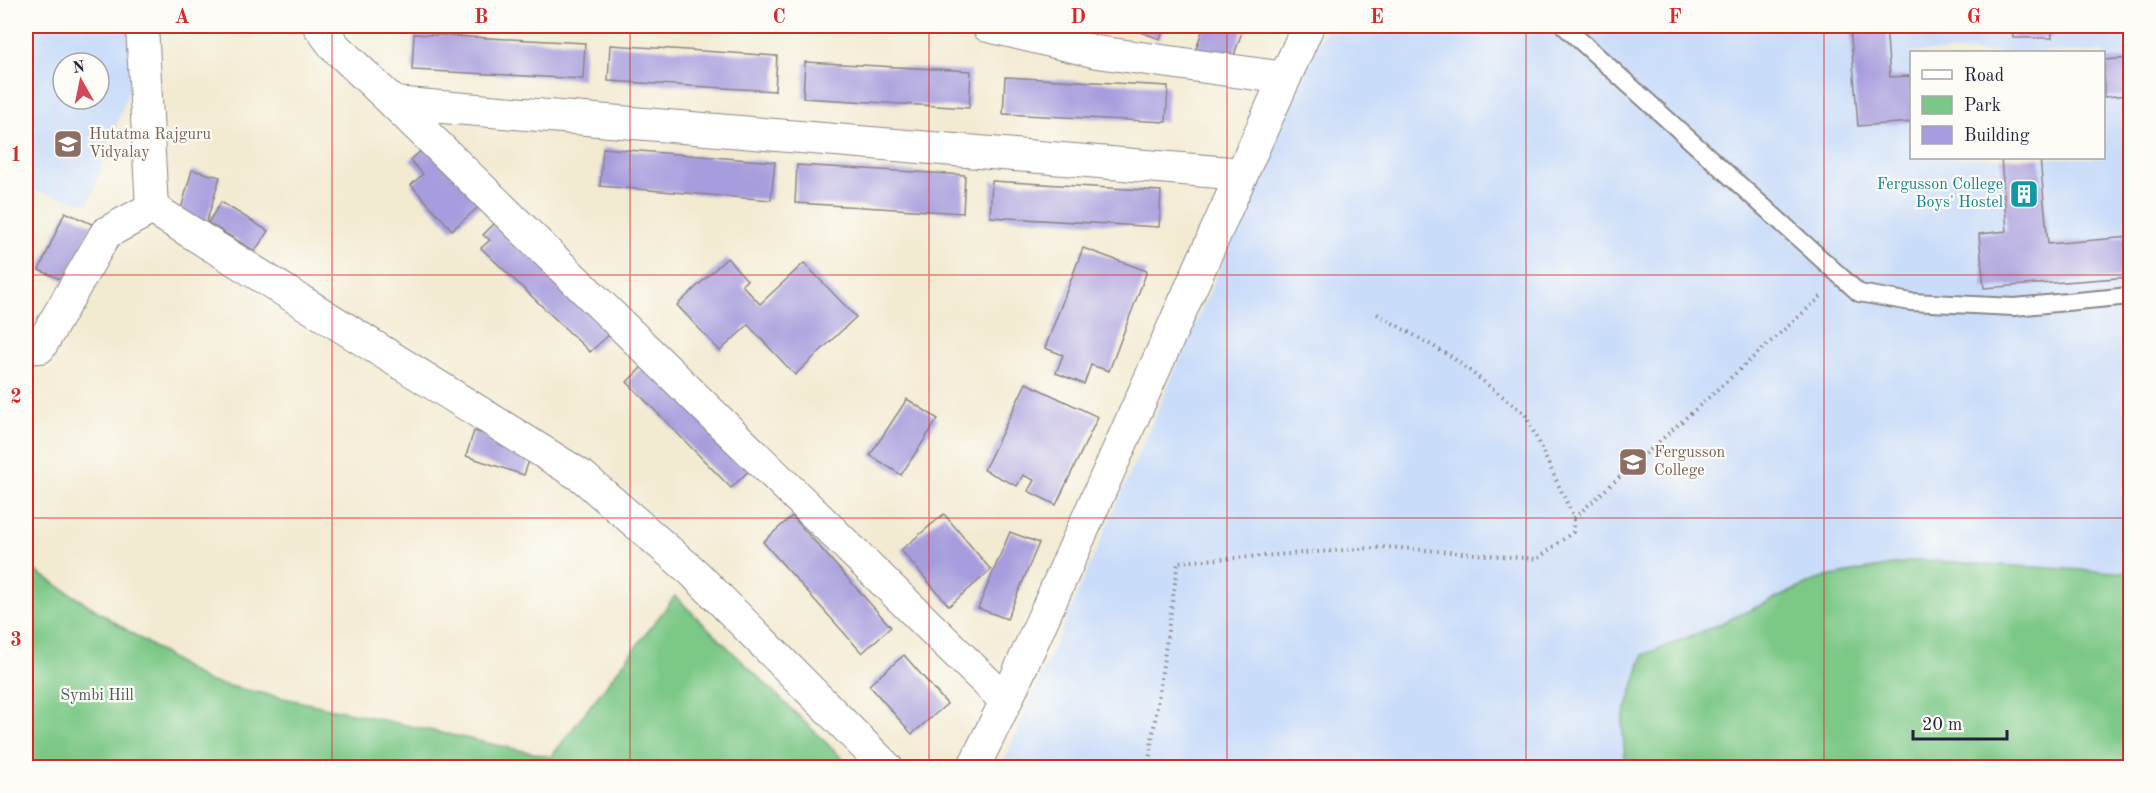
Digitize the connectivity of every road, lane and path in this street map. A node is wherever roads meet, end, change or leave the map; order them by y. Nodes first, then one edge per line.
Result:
1 (142, 26) edge
2 (319, 26) edge
3 (988, 26) edge
4 (1308, 26) edge
5 (1564, 26) edge
6 (1285, 78) junction
7 (394, 103) junction
8 (1242, 174) junction
9 (152, 208) junction
10 (1843, 278) junction
11 (2130, 296) edge
12 (1377, 314) dead end
13 (26, 348) edge
14 (1574, 518) junction
15 (1006, 700) junction
16 (887, 768) edge
17 (973, 768) edge
18 (1148, 768) edge

1 - 9 street
2 - 7 street
3 - 6 street
4 - 6 street
5 - 10 lane
6 - 8 street
7 - 8 street
7 - 15 street
8 - 15 street
9 - 13 street
9 - 16 street
10 - 11 lane
10 - 14 path
12 - 14 path
14 - 18 path
15 - 17 street

